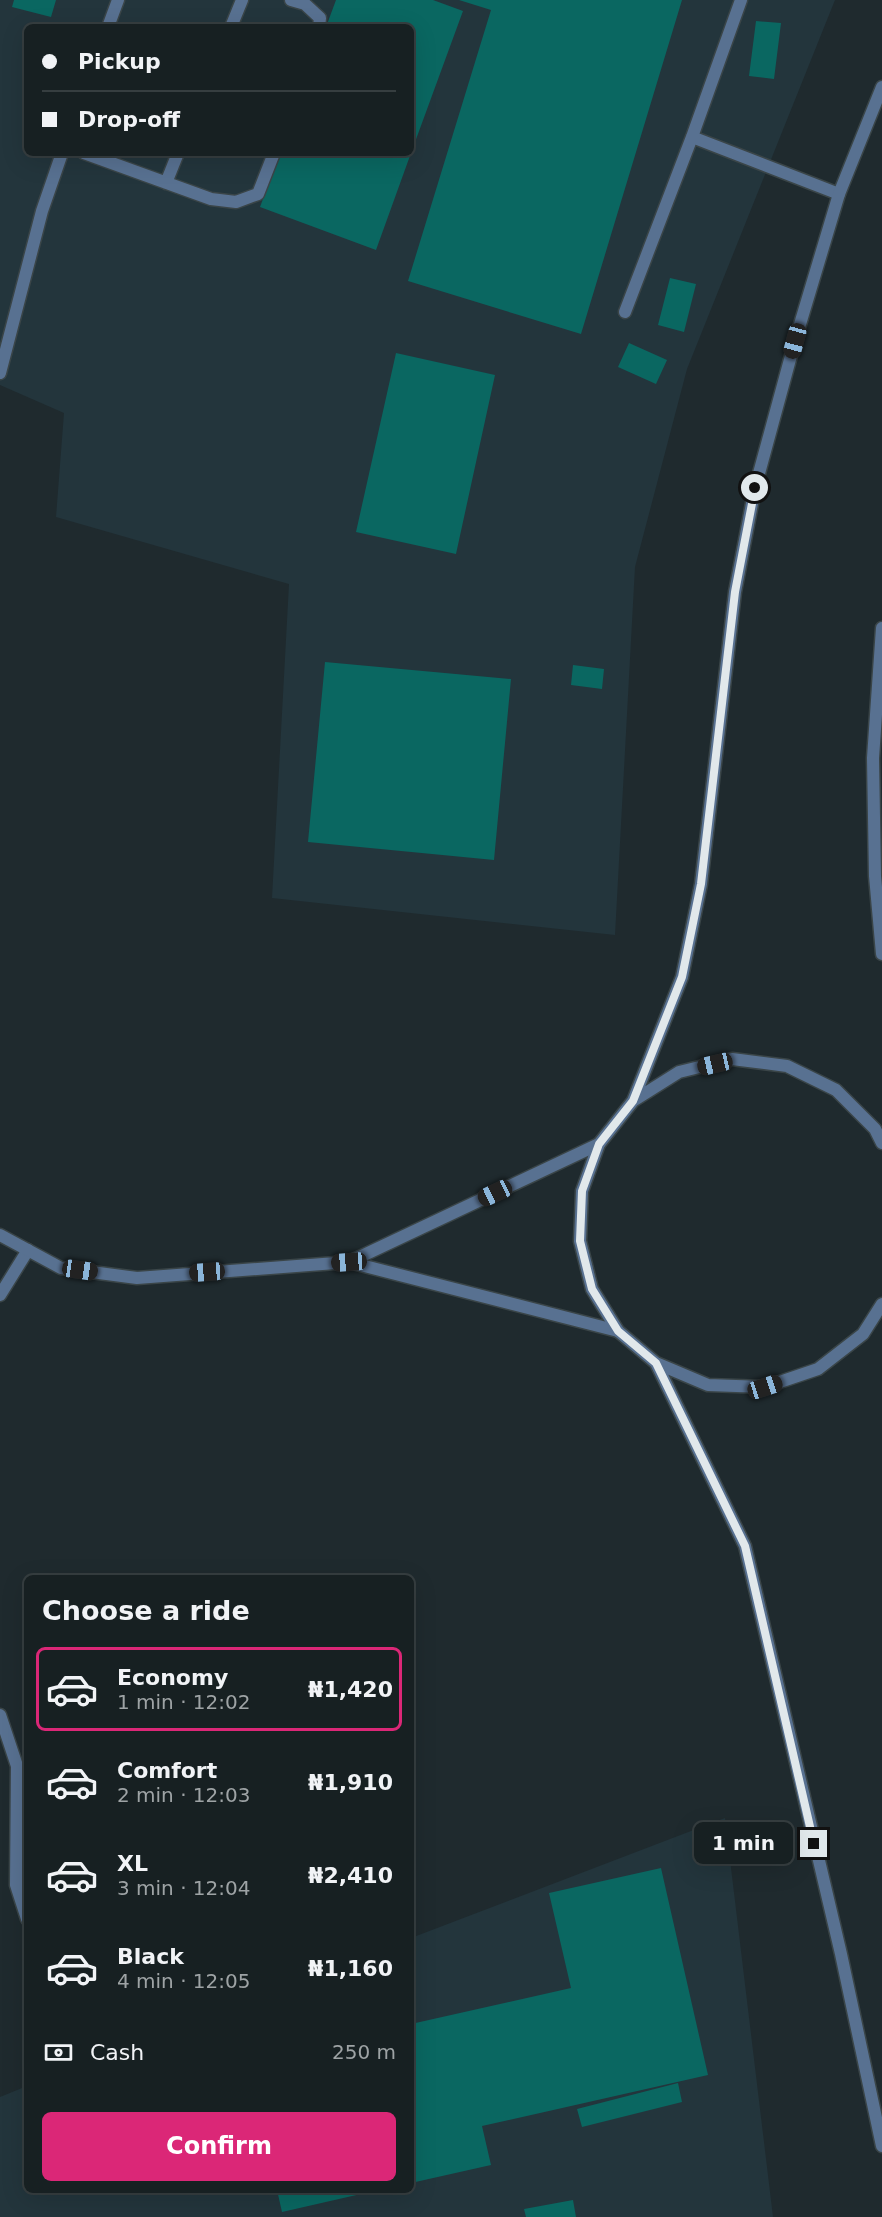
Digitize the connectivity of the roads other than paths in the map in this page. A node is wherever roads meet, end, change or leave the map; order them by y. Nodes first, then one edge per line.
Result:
1 (118, 0) edge
2 (242, 0) edge
3 (291, 0) edge
4 (741, 0) edge
5 (109, 24) edge
6 (232, 24) edge
7 (319, 24) edge
8 (882, 87) edge
9 (693, 136) junction
10 (62, 156) edge
11 (92, 156) edge
12 (177, 156) edge
13 (273, 156) edge
14 (166, 183) junction
15 (839, 194) junction
16 (625, 312) dead end
17 (0, 372) edge
18 (882, 628) edge
19 (882, 954) edge
20 (633, 1101) junction
21 (882, 1143) edge
22 (599, 1144) junction
23 (0, 1235) edge
24 (28, 1250) junction
25 (349, 1262) junction
26 (0, 1295) edge
27 (882, 1304) edge
28 (618, 1331) junction
29 (656, 1363) junction
30 (0, 1715) edge
31 (24, 1910) edge
32 (882, 2146) edge

1 - 5 street
2 - 6 street
3 - 7 street
4 - 9 street
8 - 15 street
9 - 15 street
9 - 16 street
10 - 17 street
11 - 14 street
12 - 14 street
13 - 14 street
15 - 20 street
18 - 19 street
20 - 21 street
20 - 22 street
22 - 25 street
22 - 28 street
23 - 24 street
24 - 25 street
24 - 26 street
25 - 28 street
27 - 29 street
28 - 29 street
29 - 32 street
30 - 31 street

